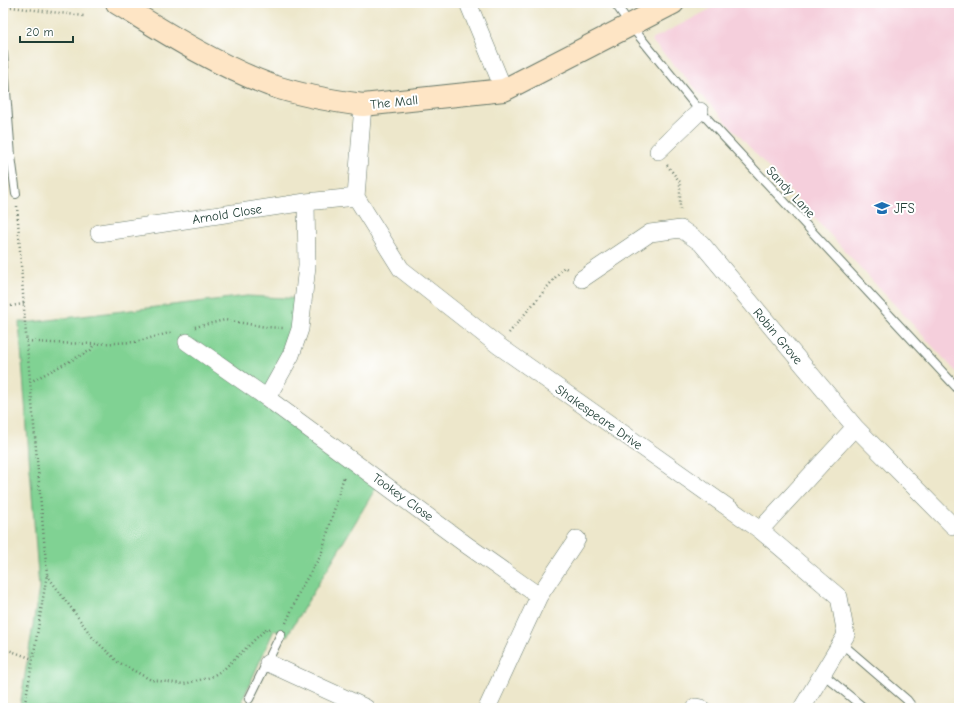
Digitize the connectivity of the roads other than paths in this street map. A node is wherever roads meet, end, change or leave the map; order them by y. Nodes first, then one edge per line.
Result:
1 (118, 3) edge
2 (468, 3) edge
3 (615, 3) edge
4 (673, 3) edge
5 (631, 26) junction
6 (3, 53) edge
7 (504, 90) junction
8 (363, 105) junction
9 (700, 111) junction
10 (658, 151) road end
11 (16, 194) road end
12 (356, 197) junction
13 (306, 202) junction
14 (99, 233) dead end
15 (582, 279) road end
16 (184, 334) road end
17 (959, 390) edge
18 (267, 398) junction
19 (855, 427) junction
20 (953, 526) dead end
21 (760, 530) junction
22 (577, 539) dead end
23 (539, 596) junction
24 (281, 634) road end
25 (841, 643) junction
26 (268, 663) junction
27 (823, 674) junction
28 (249, 699) dead end
29 (366, 708) edge
30 (487, 708) edge
31 (696, 708) edge
32 (702, 708) edge
33 (802, 708) edge
34 (864, 708) edge
35 (913, 708) edge

1 - 8 street, The Mall
2 - 7 street
3 - 5 lane, Sandy Lane
4 - 5 street, The Mall
5 - 7 street, The Mall
5 - 9 lane, Sandy Lane
6 - 11 lane
7 - 8 street, The Mall
8 - 12 street
9 - 10 street
9 - 17 lane, Sandy Lane
12 - 13 street, Arnold Close
12 - 21 street, Shakespeare Drive
13 - 14 street, Arnold Close
13 - 18 street
15 - 19 street, Robin Grove
16 - 18 street, Tookey Close
18 - 23 street, Tookey Close
19 - 20 street, Robin Grove
19 - 21 street
21 - 25 street, Shakespeare Drive
22 - 23 street
23 - 30 street
24 - 26 lane
25 - 27 street, Shakespeare Drive
25 - 35 lane
26 - 28 lane
26 - 29 street
27 - 33 street, Shakespeare Drive
27 - 34 lane
31 - 32 street

